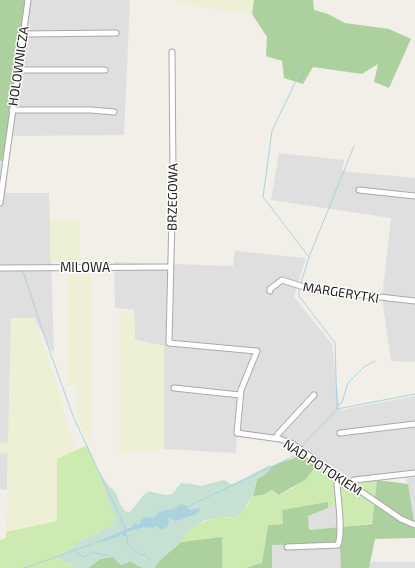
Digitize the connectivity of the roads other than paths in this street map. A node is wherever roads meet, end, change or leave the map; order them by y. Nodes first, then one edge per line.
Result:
1 (28, 0) edge
2 (116, 33) dead end
3 (23, 34) junction
4 (172, 52) dead end
5 (18, 70) junction
6 (105, 70) dead end
7 (12, 110) junction
8 (114, 112) dead end
9 (1, 186) edge
10 (359, 190) dead end
11 (415, 196) edge
12 (0, 203) edge
13 (170, 267) junction
14 (0, 268) edge
15 (270, 290) dead end
16 (415, 302) edge
17 (257, 351) joint
18 (174, 388) dead end
19 (240, 395) junction
20 (314, 395) dead end
21 (415, 424) edge
22 (340, 433) dead end
23 (276, 438) junction
24 (415, 473) edge
25 (341, 478) junction
26 (349, 484) junction
27 (415, 525) edge
28 (287, 547) dead end

1 - 3 street, HOLOWNICZA
2 - 3 street
3 - 5 street, HOLOWNICZA
4 - 13 street, BRZEGOWA
5 - 6 street
5 - 7 street, HOLOWNICZA
7 - 8 street
7 - 9 street, HOLOWNICZA
9 - 12 street, HOLOWNICZA
10 - 11 street
13 - 14 street, MILOWA
13 - 17 street, BRZEGOWA
15 - 16 street, MARGERYTKI
17 - 19 street, NAD POTOKIEM
18 - 19 street
19 - 23 street, NAD POTOKIEM
20 - 23 street
21 - 22 street
23 - 25 street, NAD POTOKIEM
24 - 26 street
25 - 26 street, NAD POTOKIEM
25 - 28 street
26 - 27 street, NAD POTOKIEM

